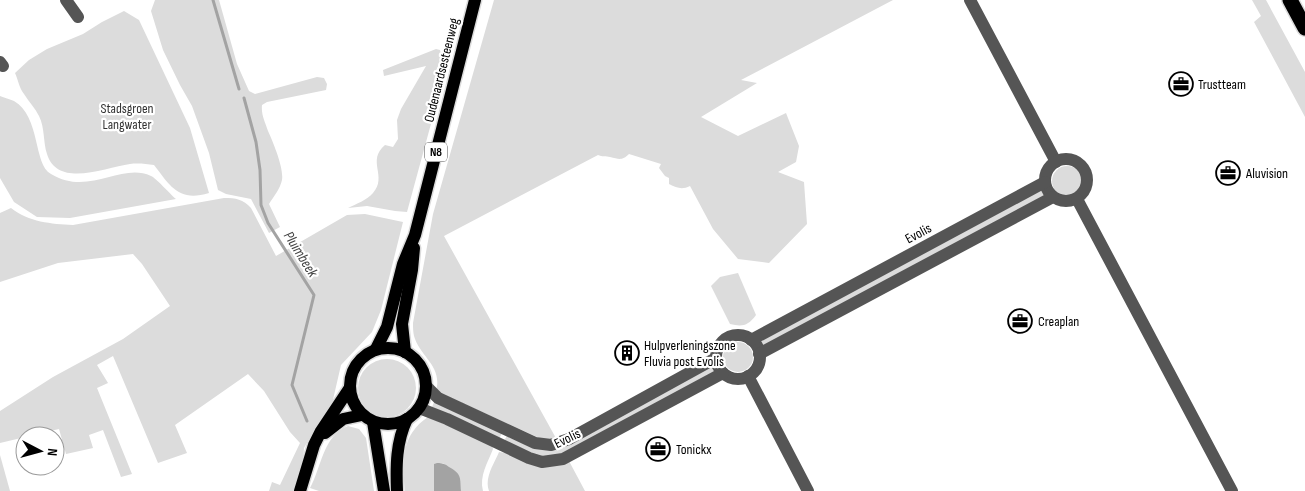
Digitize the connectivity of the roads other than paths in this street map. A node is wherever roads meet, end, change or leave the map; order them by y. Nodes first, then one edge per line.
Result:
1 (66, 0) edge
2 (475, 0) edge
3 (970, 0) edge
4 (1290, 0) edge
5 (78, 17) dead end
6 (1305, 28) edge
7 (1056, 162) junction
8 (1045, 182) junction
9 (1053, 197) junction
10 (1077, 199) junction
11 (415, 235) junction
12 (752, 340) junction
13 (376, 349) junction
14 (405, 352) junction
15 (759, 354) junction
16 (716, 358) junction
17 (723, 373) junction
18 (748, 376) junction
19 (426, 386) junction
20 (349, 389) junction
21 (419, 408) junction
22 (362, 415) junction
23 (407, 420) junction
24 (373, 422) junction
25 (314, 445) junction
26 (300, 491) edge
27 (384, 491) edge
28 (397, 491) edge
29 (808, 491) edge
30 (1232, 491) edge

1 - 5 street
2 - 11 main road, Oudenaardsesteenweg / N8
3 - 7 street
4 - 6 highway
7 - 8 street
7 - 10 street
8 - 9 street
8 - 12 street, Evolis
9 - 10 street
9 - 15 street
10 - 30 street
11 - 13 main road, Oudenaardsesteenweg / N8
11 - 14 main road, Oudenaardsesteenweg / N8
12 - 15 street
12 - 16 street
13 - 14 main road
13 - 20 main road, N8
14 - 19 main road
15 - 18 street
16 - 17 street
16 - 19 street, Evolis
17 - 18 street
17 - 21 street, Evolis
18 - 29 street
19 - 21 main road
20 - 22 main road
20 - 25 main road, N8
21 - 23 main road
22 - 24 main road
22 - 25 main road, N8
23 - 24 main road
23 - 28 main road
24 - 27 main road
25 - 26 main road, N8

